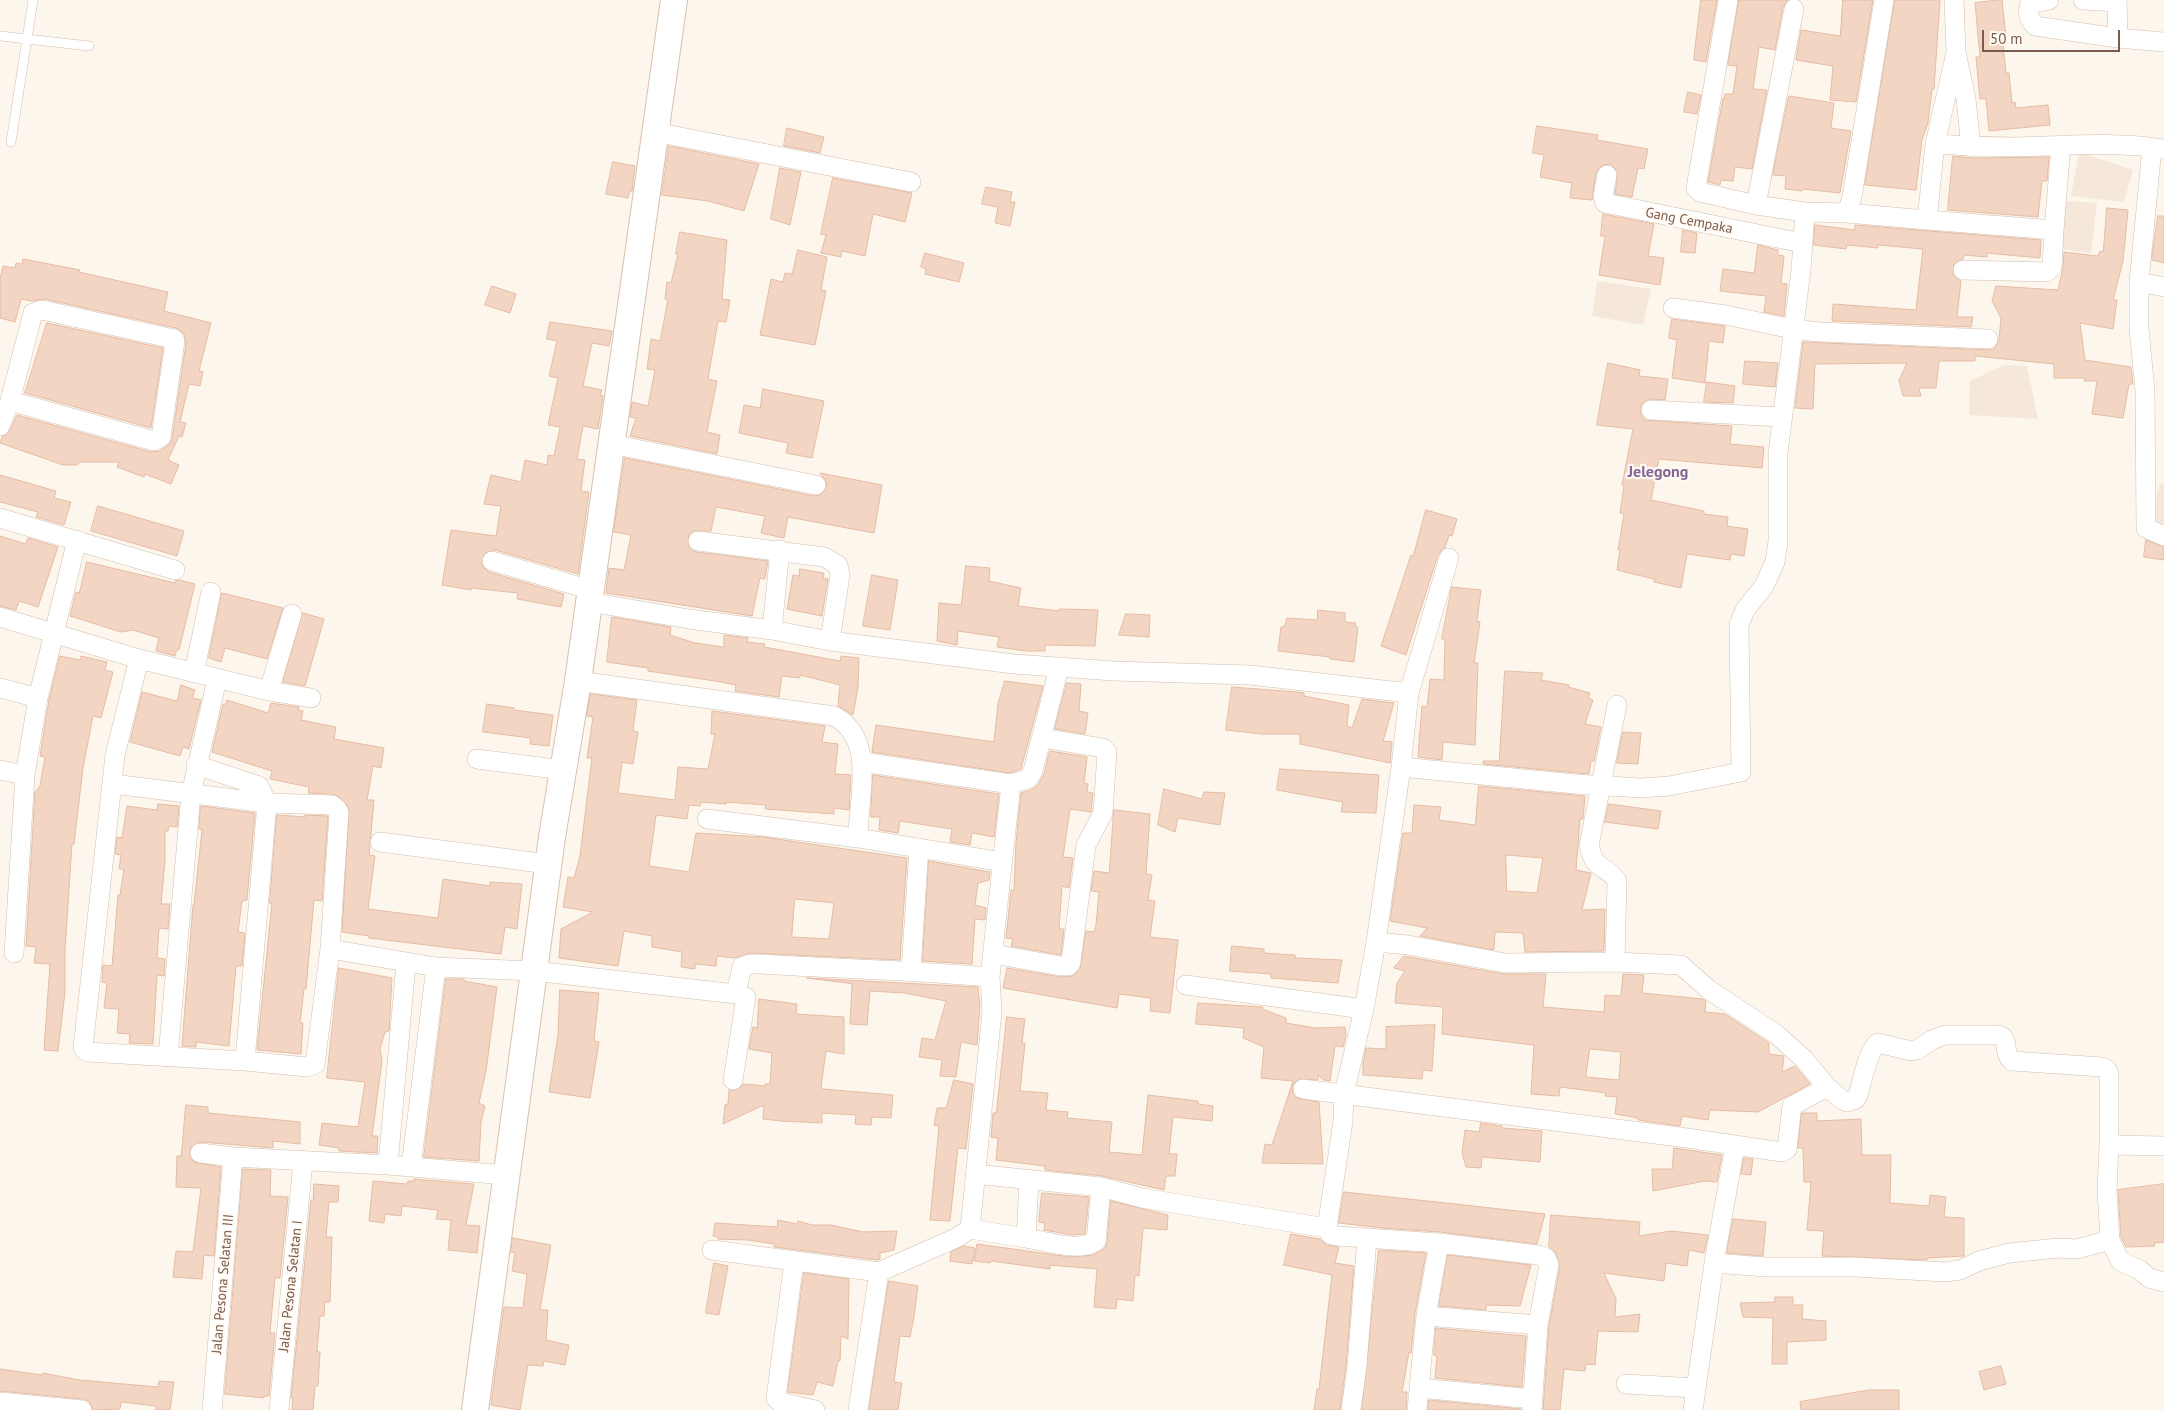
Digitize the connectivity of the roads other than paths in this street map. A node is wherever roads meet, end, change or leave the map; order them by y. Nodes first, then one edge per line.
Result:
1 (33, 0) edge
2 (674, 0) edge
3 (1884, 0) edge
4 (1954, 0) edge
5 (2049, 0) edge
6 (2083, 0) edge
7 (1728, 1) edge
8 (2117, 1) edge
9 (1794, 9) dead end
10 (0, 36) edge
11 (2118, 38) junction
12 (28, 39) junction
13 (2164, 42) edge
14 (89, 46) dead end
15 (1956, 52) junction
16 (654, 132) junction
17 (11, 142) dead end
18 (1935, 144) junction
19 (2061, 145) junction
20 (1971, 147) junction
21 (2158, 149) edge
22 (1607, 175) dead end
23 (911, 182) dead end
24 (1756, 205) junction
25 (1805, 212) junction
26 (1847, 213) junction
27 (1927, 220) junction
28 (2054, 230) junction
29 (1802, 243) junction
30 (1963, 270) dead end
31 (2139, 282) junction
32 (2164, 287) edge
33 (1673, 308) dead end
34 (1792, 329) junction
35 (1988, 339) dead end
36 (7, 378) edge
37 (10, 401) junction
38 (1651, 410) dead end
39 (1781, 417) junction
40 (0, 426) edge
41 (611, 444) junction
42 (816, 485) dead end
43 (0, 518) edge
44 (2164, 536) edge
45 (77, 540) junction
46 (698, 541) dead end
47 (780, 550) junction
48 (1449, 558) dead end
49 (492, 561) dead end
50 (175, 570) dead end
51 (211, 592) dead end
52 (590, 596) junction
53 (292, 614) dead end
54 (0, 617) edge
55 (772, 630) junction
56 (54, 633) junction
57 (830, 641) junction
58 (139, 660) junction
59 (1059, 668) junction
60 (194, 673) junction
61 (217, 679) junction
62 (578, 681) junction
63 (0, 688) edge
64 (269, 691) junction
65 (1409, 693) junction
66 (38, 698) junction
67 (311, 698) dead end
68 (1617, 705) dead end
69 (1042, 738) junction
70 (477, 759) dead end
71 (862, 762) junction
72 (196, 766) junction
73 (1401, 767) junction
74 (0, 770) edge
75 (563, 770) junction
76 (25, 775) junction
77 (113, 784) junction
78 (1011, 784) junction
79 (1600, 785) junction
80 (191, 794) junction
81 (267, 803) junction
82 (708, 819) dead end
83 (858, 838) junction
84 (380, 842) dead end
85 (919, 848) junction
86 (1003, 862) junction
87 (548, 864) junction
88 (1376, 942) junction
89 (330, 949) junction
90 (14, 953) dead end
91 (993, 954) junction
92 (1615, 962) junction
93 (406, 963) junction
94 (436, 967) junction
95 (911, 970) junction
96 (534, 971) junction
97 (990, 977) junction
98 (1186, 985) dead end
99 (736, 994) junction
100 (1364, 1009) junction
101 (168, 1057) junction
102 (245, 1061) junction
103 (733, 1080) dead end
104 (1827, 1087) junction
105 (1303, 1090) dead end
106 (1344, 1094) junction
107 (2109, 1145) junction
108 (1735, 1146) junction
109 (2164, 1146) edge
110 (200, 1153) dead end
111 (233, 1157) junction
112 (303, 1162) junction
113 (388, 1165) junction
114 (411, 1167) junction
115 (975, 1174) junction
116 (506, 1176) junction
117 (1029, 1181) junction
118 (1101, 1187) junction
119 (970, 1228) junction
120 (1327, 1228) junction
121 (1026, 1238) junction
122 (1367, 1239) junction
123 (2110, 1240) junction
124 (1439, 1243) junction
125 (712, 1250) dead end
126 (794, 1261) junction
127 (1714, 1264) junction
128 (879, 1272) junction
129 (2164, 1282) edge
130 (1426, 1316) junction
131 (1538, 1326) junction
132 (1626, 1384) dead end
133 (1419, 1388) junction
134 (1695, 1388) junction
135 (0, 1402) edge
136 (1532, 1404) edge
137 (82, 1410) edge
138 (212, 1410) edge
139 (279, 1410) edge
140 (475, 1410) edge
141 (815, 1410) edge
142 (858, 1410) edge
143 (1351, 1410) edge
144 (1417, 1410) edge
145 (1693, 1410) edge

1 - 12 lane
2 - 16 street
3 - 26 street
4 - 15 street
5 - 11 street
6 - 8 street
7 - 24 street
8 - 11 street
9 - 24 street
10 - 12 lane
11 - 13 street
12 - 14 lane
12 - 17 lane
15 - 18 street
15 - 20 street
16 - 23 street
16 - 41 street
18 - 20 street
18 - 27 street
19 - 20 street
19 - 21 street
19 - 28 street
21 - 31 street
22 - 29 street, Gang Cempaka
24 - 25 street
25 - 26 street
25 - 29 street
26 - 27 street
27 - 28 street
28 - 30 street
29 - 34 street
31 - 32 street
31 - 44 street
33 - 34 street
34 - 35 street
34 - 39 street
36 - 37 street
36 - 37 street
37 - 40 street
38 - 39 street
39 - 79 street
41 - 42 street
41 - 52 street
43 - 45 street
45 - 50 street
45 - 56 street
46 - 47 street
47 - 55 street
47 - 57 street
48 - 65 street
49 - 52 street
51 - 60 street
52 - 55 street
52 - 62 street
53 - 64 street
54 - 56 street
55 - 57 street
56 - 58 street
56 - 66 street
57 - 59 street
58 - 60 street
58 - 77 street
59 - 65 street
59 - 69 street
60 - 61 street
61 - 64 street
61 - 72 street
62 - 71 street
62 - 75 street
63 - 66 street
64 - 67 street
65 - 73 street
66 - 76 street
68 - 79 street
69 - 78 street
69 - 91 street
70 - 75 street
71 - 78 street
71 - 83 street
72 - 80 street
72 - 81 street
73 - 79 street
73 - 88 street
74 - 76 street
75 - 87 street
76 - 90 street
77 - 80 street
77 - 101 street
78 - 86 street
79 - 92 street
80 - 81 street
80 - 101 street
81 - 89 street
81 - 102 street
82 - 83 street
83 - 85 street
84 - 87 street
85 - 86 street
85 - 95 street
86 - 91 street
87 - 96 street
88 - 92 street
88 - 100 street
89 - 93 street
89 - 102 street
91 - 97 street
92 - 104 street
93 - 94 street
93 - 113 street
94 - 96 street
94 - 114 street
95 - 97 street
95 - 99 street
96 - 99 street
96 - 116 street
97 - 115 street
98 - 100 street
99 - 103 street
100 - 106 street
101 - 102 street
104 - 107 street
104 - 108 street
105 - 106 street
106 - 108 street
106 - 120 street
107 - 109 street
107 - 123 street
108 - 127 street
110 - 111 street
111 - 112 street
111 - 138 street, Jalan Pesona Selatan III
112 - 113 street
112 - 139 street, Jalan Pesona Selatan I
113 - 114 street
114 - 116 street
115 - 117 street
115 - 119 street
116 - 140 street
117 - 118 street
117 - 121 street
118 - 120 street
118 - 121 street
119 - 121 street
119 - 128 street
120 - 122 street
122 - 124 street
122 - 143 street
123 - 127 street
123 - 129 street
124 - 130 street
124 - 131 street
125 - 126 street
126 - 128 street
126 - 141 street
127 - 134 street
128 - 142 street
130 - 131 street
130 - 133 street
131 - 136 street
132 - 134 street
133 - 136 street
133 - 144 street
134 - 145 street
135 - 137 street

